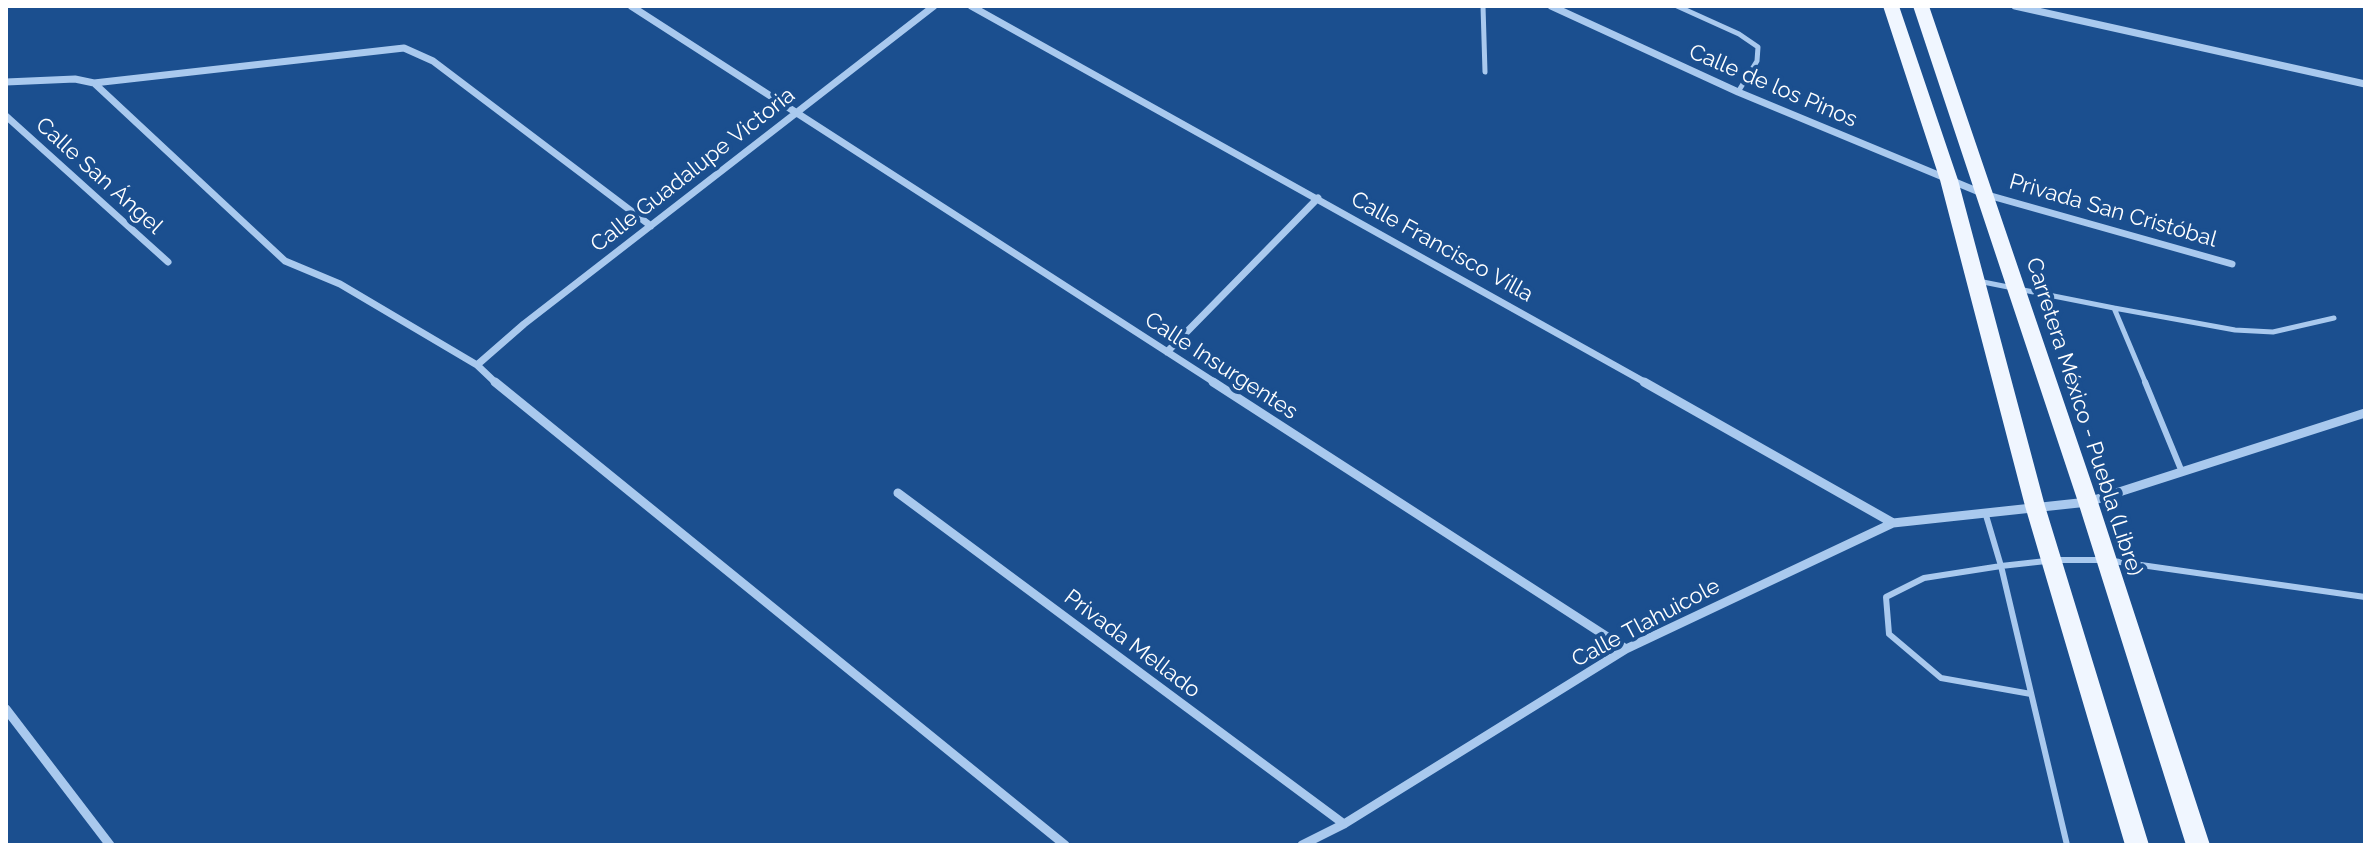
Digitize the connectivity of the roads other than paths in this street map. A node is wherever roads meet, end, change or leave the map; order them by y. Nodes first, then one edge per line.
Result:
1 (631, 6) edge
2 (934, 6) edge
3 (971, 6) edge
4 (1483, 6) edge
5 (1551, 6) edge
6 (1677, 6) edge
7 (1891, 6) edge
8 (1921, 6) edge
9 (2015, 6) edge
10 (1485, 72) dead end
11 (6, 82) edge
12 (94, 83) junction
13 (2365, 84) edge
14 (1738, 92) junction
15 (796, 115) junction
16 (6, 116) edge
17 (1949, 180) junction
18 (1984, 194) junction
19 (1318, 198) junction
20 (651, 226) junction
21 (168, 262) dead end
22 (2232, 264) dead end
23 (1976, 281) junction
24 (2016, 289) junction
25 (2114, 308) junction
26 (2334, 318) dead end
27 (1167, 352) junction
28 (477, 365) junction
29 (2365, 413) edge
30 (2182, 472) junction
31 (898, 493) dead end
32 (2088, 502) junction
33 (2035, 506) junction
34 (1985, 512) junction
35 (1893, 523) junction
36 (2051, 560) junction
37 (2107, 560) junction
38 (2001, 566) junction
39 (2365, 597) edge
40 (1626, 649) junction
41 (2031, 694) junction
42 (6, 709) edge
43 (1344, 824) junction
44 (110, 845) edge
45 (1065, 845) edge
46 (1302, 845) edge
47 (2067, 845) edge
48 (2137, 845) edge
49 (2198, 845) edge

1 - 15 street, Calle Insurgentes
2 - 15 street, Calle Guadalupe Victoria
3 - 19 street, Calle Francisco Villa
4 - 10 lane
5 - 14 street, Calle de los Pinos
6 - 14 lane
7 - 17 main road
8 - 18 main road, Carretera México - Puebla (Libre)
9 - 13 street
11 - 12 street
12 - 20 street
12 - 28 street
14 - 17 street, Calle de los Pinos
15 - 20 street, Calle Guadalupe Victoria
15 - 27 street, Calle Insurgentes
16 - 21 street, Calle San Ángel
17 - 18 street, Calle de los Pinos
17 - 23 main road
18 - 22 street, Privada San Cristóbal
18 - 24 main road, Carretera México - Puebla (Libre)
19 - 27 street
19 - 35 street, Calle Francisco Villa
20 - 28 street, Calle Guadalupe Victoria
23 - 24 lane
23 - 33 main road
24 - 25 lane
24 - 32 main road, Carretera México - Puebla (Libre)
25 - 26 lane
25 - 30 lane
27 - 40 street, Calle Insurgentes
28 - 45 street
29 - 30 street, Calle Tlahuicole
30 - 32 street, Calle Tlahuicole
31 - 43 street, Privada Mellado
32 - 33 street, Calle Tlahuicole
32 - 37 main road, Carretera México - Puebla (Libre)
33 - 34 street, Calle Tlahuicole
33 - 36 main road
34 - 35 street, Calle Tlahuicole
34 - 38 lane
35 - 40 street, Calle Tlahuicole
36 - 37 lane
36 - 38 lane
36 - 48 main road
37 - 39 lane
37 - 49 main road, Carretera México - Puebla (Libre)
38 - 41 lane
38 - 41 lane
40 - 43 street, Calle Tlahuicole
41 - 47 lane
42 - 44 street
43 - 46 street, Calle Tlahuicole

